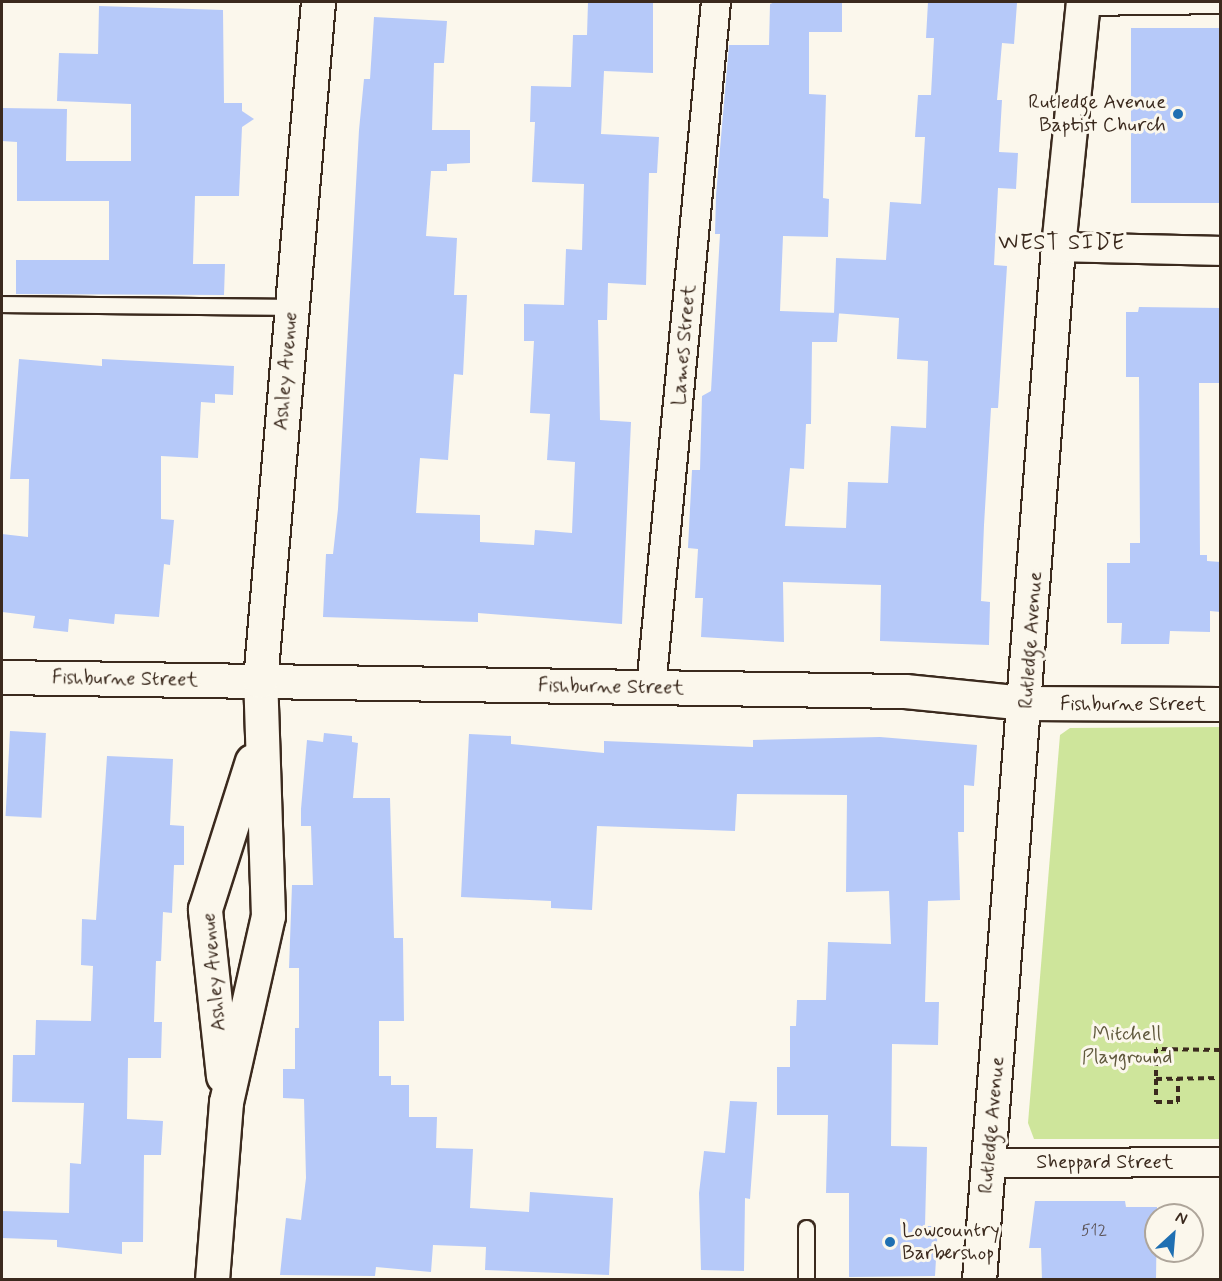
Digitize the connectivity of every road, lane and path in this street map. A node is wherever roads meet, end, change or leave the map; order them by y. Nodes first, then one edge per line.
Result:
1 (318, 2) edge
2 (716, 2) edge
3 (1082, 4) edge
4 (1221, 5) edge
5 (1058, 247) junction
6 (1221, 251) edge
7 (3, 304) dead end
8 (292, 307) junction
9 (2, 677) edge
10 (260, 681) junction
11 (651, 688) junction
12 (1026, 704) junction
13 (1221, 704) edge
14 (258, 741) junction
15 (1221, 1050) edge
16 (1178, 1078) junction
17 (1221, 1078) edge
18 (1156, 1079) junction
19 (226, 1102) junction
20 (989, 1162) junction
21 (1221, 1162) edge
22 (806, 1228) dead end
23 (212, 1280) edge
24 (806, 1280) edge
25 (979, 1280) edge

1 - 8 street, Ashley Avenue
2 - 11 street, Lames Street
3 - 4 lane
3 - 5 street, Rutledge Avenue
5 - 6 street
5 - 12 street, Rutledge Avenue
7 - 8 lane
8 - 10 street, Ashley Avenue
9 - 10 street, Fishburne Street
10 - 11 street, Fishburne Street
10 - 14 street, Ashley Avenue
11 - 12 street, Fishburne Street
12 - 13 street, Fishburne Street
12 - 20 street, Rutledge Avenue
14 - 19 street, Ashley Avenue
14 - 19 street, Ashley Avenue
15 - 18 path
16 - 17 path
16 - 18 path
16 - 18 path
19 - 23 street, Ashley Avenue
20 - 21 street, Sheppard Street
20 - 25 street, Rutledge Avenue
22 - 24 lane

